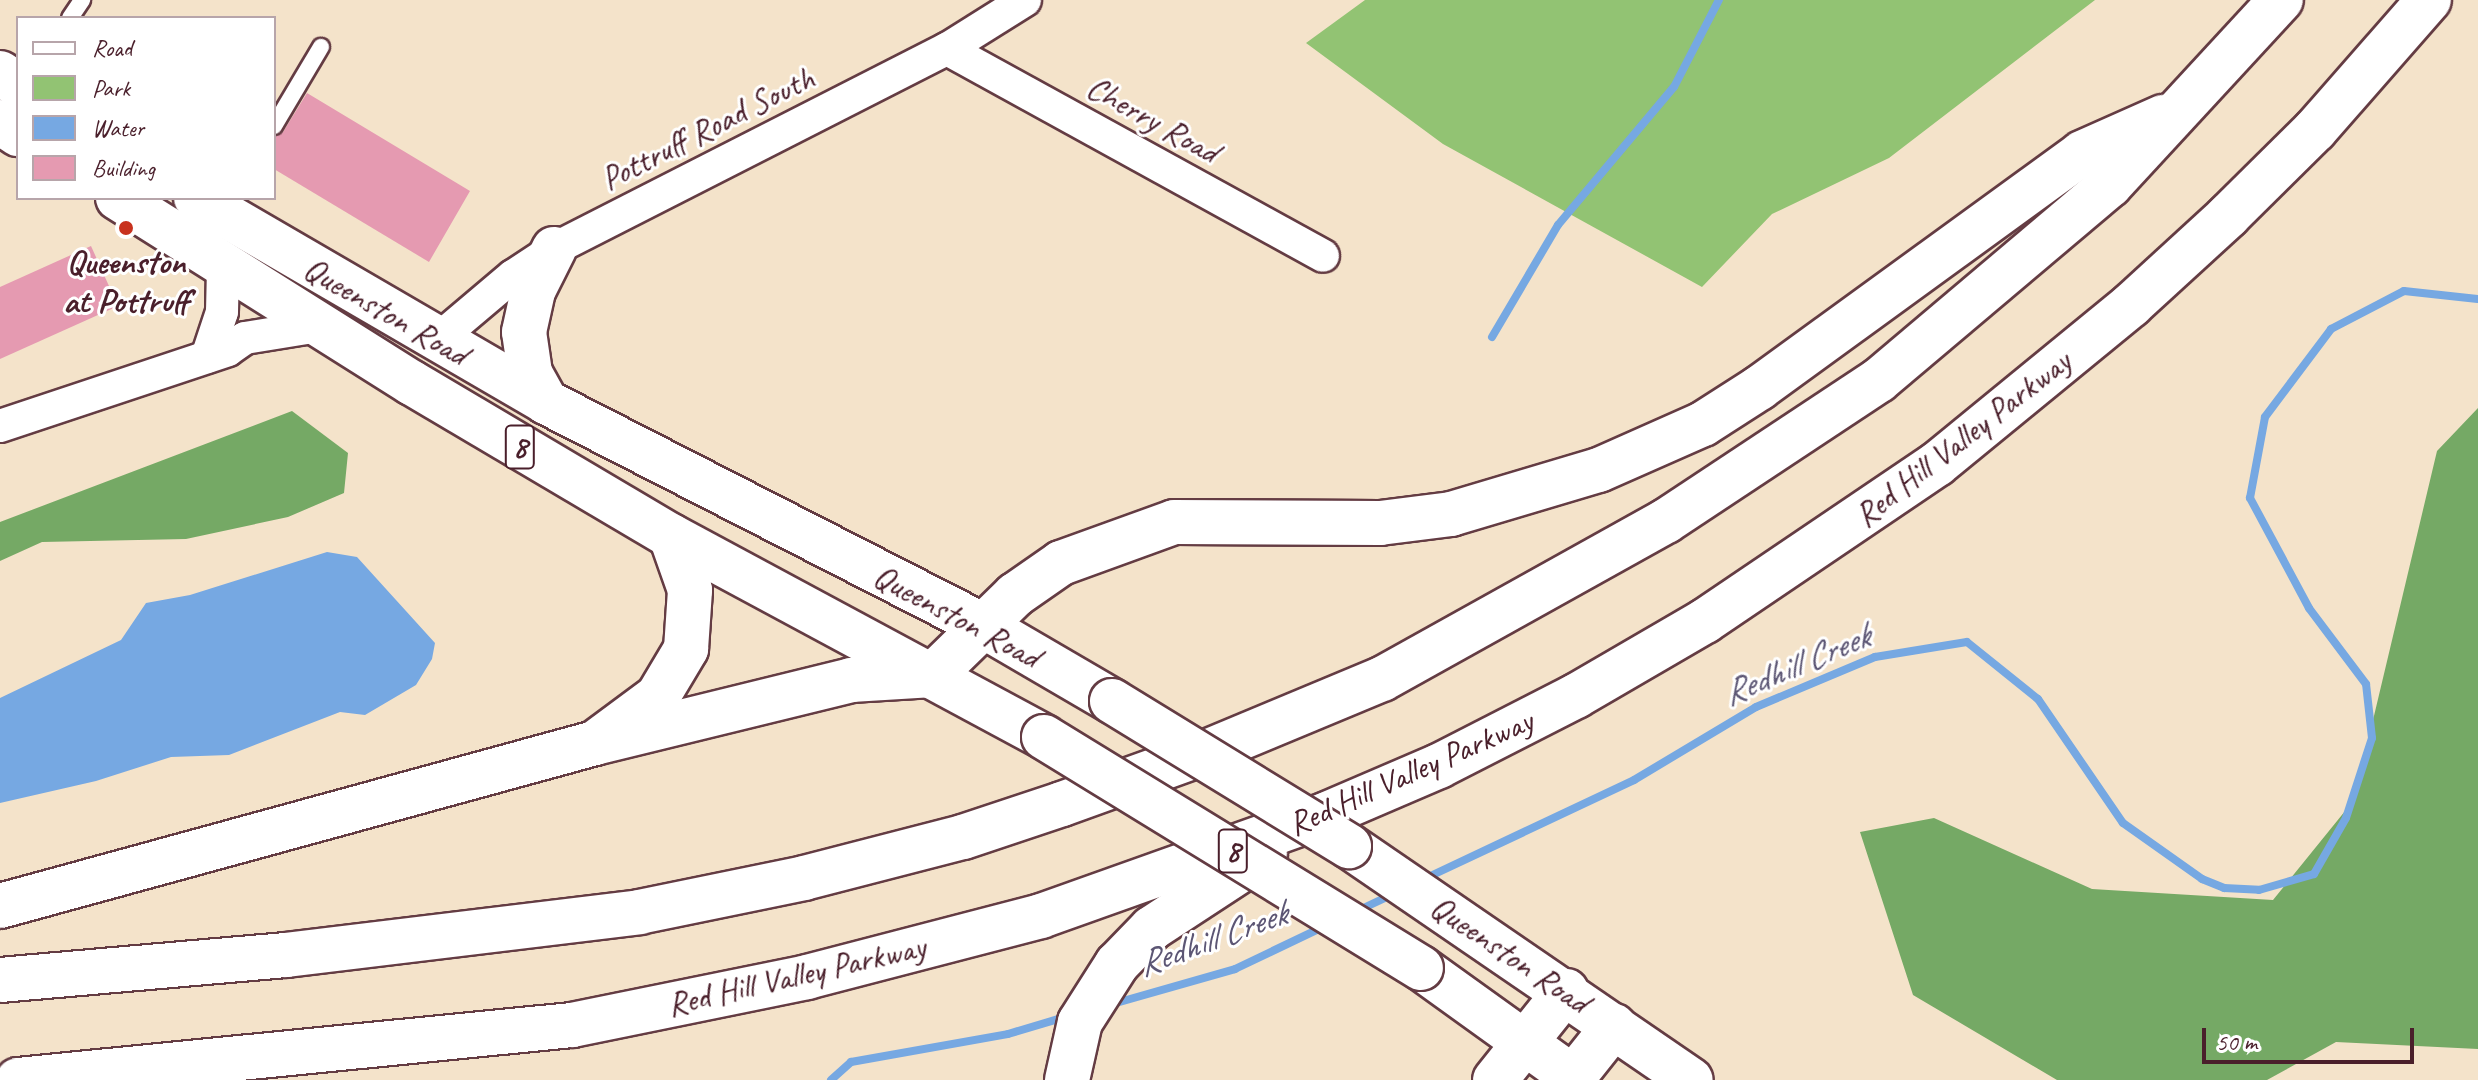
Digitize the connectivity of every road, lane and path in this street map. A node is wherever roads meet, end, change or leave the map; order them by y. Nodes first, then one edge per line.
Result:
1 (1025, 0) edge
2 (2281, 0) edge
3 (2429, 0) edge
4 (321, 47) dead end
5 (947, 49) junction
6 (2174, 113) junction
7 (276, 123) edge
8 (121, 200) edge
9 (216, 204) edge
10 (554, 249) junction
11 (1323, 256) dead end
12 (223, 267) junction
13 (319, 326) junction
14 (436, 341) junction
15 (207, 357) junction
16 (546, 402) junction
17 (0, 426) edge
18 (671, 536) junction
19 (982, 625) junction
20 (933, 675) junction
21 (595, 743) junction
22 (1327, 814) junction
23 (0, 906) edge
24 (0, 980) edge
25 (1566, 991) junction
26 (1614, 1026) junction
27 (1526, 1041) junction
28 (86, 1073) junction
29 (1574, 1079) edge
30 (18, 1080) edge
31 (129, 1080) edge
32 (1067, 1080) edge
33 (1495, 1080) edge
34 (1691, 1080) edge

1 - 5 street, Pottruff Road South
2 - 6 main road
3 - 22 main road, Red Hill Valley Parkway
4 - 7 lane
5 - 10 street, Pottruff Road South
5 - 11 street, Cherry Road
6 - 19 main road
6 - 24 main road
8 - 12 main road, Queenston Road / 8
9 - 14 main road, Queenston Road / 8
10 - 14 street, Pottruff Road South
10 - 16 main road
12 - 13 main road, Queenston Road / 8
12 - 15 street
13 - 15 street
13 - 18 main road, Queenston Road / 8
14 - 16 main road, Queenston Road / 8
15 - 17 street
16 - 19 main road, Queenston Road / 8
18 - 20 main road, Queenston Road / 8
18 - 21 main road
19 - 20 main road
19 - 25 main road, Queenston Road / 8, bridge
20 - 21 main road
20 - 27 main road, Queenston Road / 8, bridge
21 - 23 main road
22 - 28 main road, Red Hill Valley Parkway
22 - 32 main road
25 - 26 main road, Queenston Road / 8
25 - 27 main road
26 - 29 main road
26 - 34 main road, Queenston Road / 8
27 - 29 main road, Queenston Road / 8
27 - 33 main road
28 - 30 main road, Red Hill Valley Parkway
28 - 31 main road

